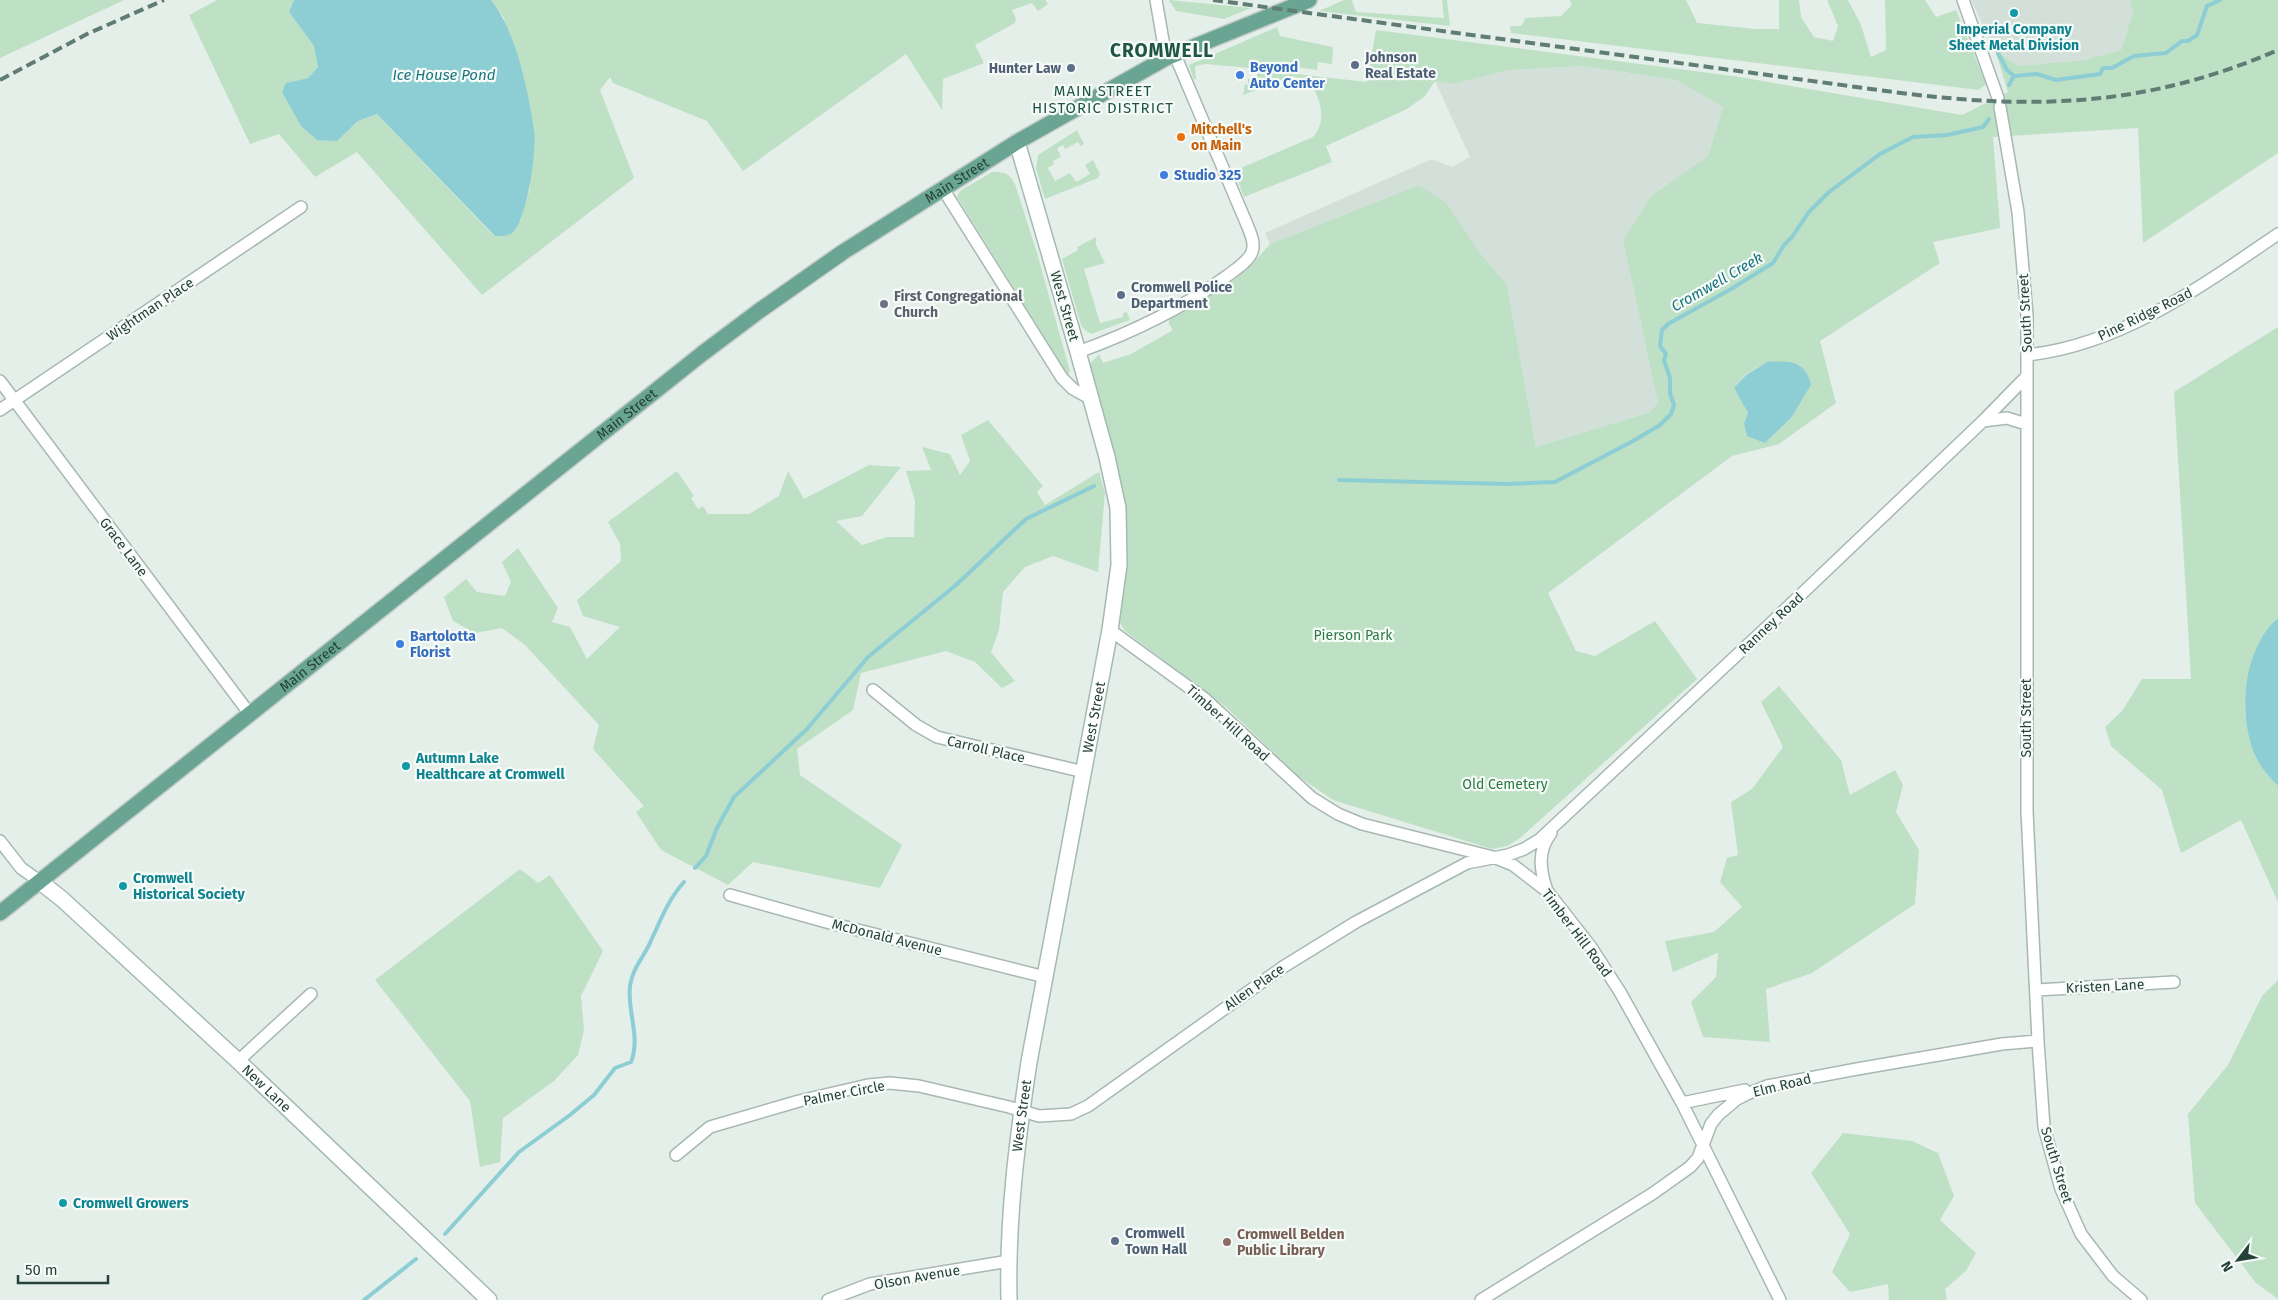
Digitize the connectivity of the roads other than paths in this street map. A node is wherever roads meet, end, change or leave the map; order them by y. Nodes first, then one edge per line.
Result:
1 (1156, 0) edge
2 (1309, 0) edge
3 (1963, 0) edge
4 (1171, 57) junction
5 (1017, 142) junction
6 (943, 189) junction
7 (301, 207) dead end
8 (2278, 234) edge
9 (1078, 352) junction
10 (2027, 356) junction
11 (2027, 376) junction
12 (0, 381) edge
13 (1091, 399) junction
14 (14, 400) junction
15 (0, 410) edge
16 (1983, 421) junction
17 (2026, 424) junction
18 (1110, 630) junction
19 (873, 690) dead end
20 (249, 713) junction
21 (1084, 772) junction
22 (1558, 823) junction
23 (0, 841) edge
24 (1493, 858) junction
25 (39, 882) junction
26 (1548, 892) junction
27 (730, 895) dead end
28 (0, 913) edge
29 (1045, 977) junction
30 (2174, 982) dead end
31 (2037, 990) junction
32 (311, 994) dead end
33 (2038, 1041) junction
34 (238, 1061) junction
35 (1767, 1086) junction
36 (1682, 1103) junction
37 (1022, 1111) junction
38 (1704, 1146) junction
39 (676, 1155) dead end
40 (1008, 1261) junction
41 (489, 1300) edge
42 (828, 1300) edge
43 (1009, 1300) edge
44 (1481, 1300) edge
45 (1780, 1300) edge
46 (2141, 1300) edge

1 - 4 street
2 - 4 main road, Main Street
3 - 10 street, South Street
4 - 5 main road, Main Street
4 - 9 street
5 - 6 main road, Main Street
5 - 9 main road, West Street
6 - 13 street
6 - 20 main road, Main Street
7 - 14 street, Wightman Place
8 - 10 street, Pine Ridge Road
9 - 13 main road, West Street
10 - 11 street, South Street
11 - 16 street, Ranney Road
11 - 17 street, South Street
12 - 14 street, Grace Lane
13 - 18 main road, West Street
14 - 15 street, Wightman Place
14 - 20 street, Grace Lane
16 - 17 street
16 - 22 street, Ranney Road
17 - 31 street, South Street
18 - 21 main road, West Street
18 - 24 street, Timber Hill Road
19 - 21 street, Carroll Place
20 - 25 main road, Main Street
21 - 29 main road, West Street
22 - 24 street, Ranney Road
22 - 26 street, Ranney Road
23 - 25 street
24 - 26 street, Timber Hill Road
24 - 37 street, Allen Place
25 - 28 main road, Main Street
25 - 34 main road, New Lane
26 - 36 street, Timber Hill Road
27 - 29 street, McDonald Avenue
29 - 37 main road, West Street
30 - 31 street, Kristen Lane
31 - 33 street, South Street
32 - 34 street
33 - 35 street, Elm Road
33 - 46 street, South Street
34 - 41 main road, New Lane
35 - 36 street
35 - 38 street, Elm Road
36 - 38 street, Timber Hill Road
37 - 39 street, Palmer Circle
37 - 40 main road, West Street
38 - 44 street, Elm Road
38 - 45 street, Timber Hill Road
40 - 42 street, Olson Avenue
40 - 43 main road, West Street

